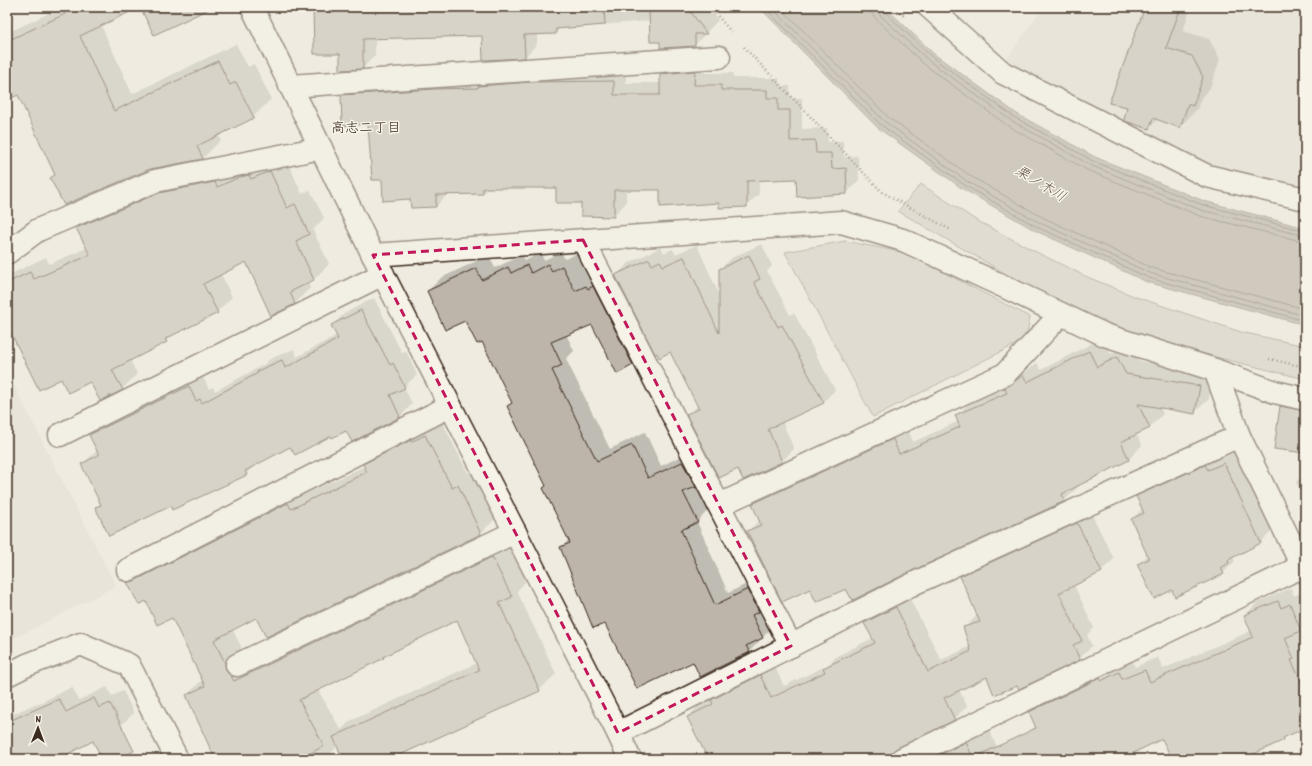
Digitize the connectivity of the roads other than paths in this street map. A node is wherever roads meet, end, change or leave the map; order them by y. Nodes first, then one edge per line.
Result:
1 (252, 7) edge
2 (928, 7) edge
3 (719, 57) dead end
4 (290, 86) junction
5 (321, 148) junction
6 (1305, 199) edge
7 (583, 240) junction
8 (7, 253) edge
9 (373, 255) junction
10 (383, 274) junction
11 (1061, 314) junction
12 (1215, 370) junction
13 (1305, 399) edge
14 (450, 406) junction
15 (60, 435) dead end
16 (1239, 436) junction
17 (719, 505) junction
18 (515, 532) junction
19 (1304, 568) edge
20 (128, 570) dead end
21 (791, 646) junction
22 (237, 665) dead end
23 (7, 675) edge
24 (618, 733) junction
25 (177, 759) edge
26 (630, 759) edge
27 (902, 759) edge

1 - 4 street
2 - 6 street
3 - 4 street
4 - 5 street
5 - 8 street
5 - 9 street
7 - 9 street
7 - 11 street
7 - 17 street
9 - 10 street
10 - 14 street
10 - 15 street
11 - 12 street
11 - 17 street
12 - 13 street
12 - 16 street
14 - 18 street
14 - 20 street
16 - 19 street
16 - 21 street
17 - 21 street
18 - 22 street
18 - 24 street
19 - 27 street
21 - 24 street
23 - 25 street
24 - 26 street

